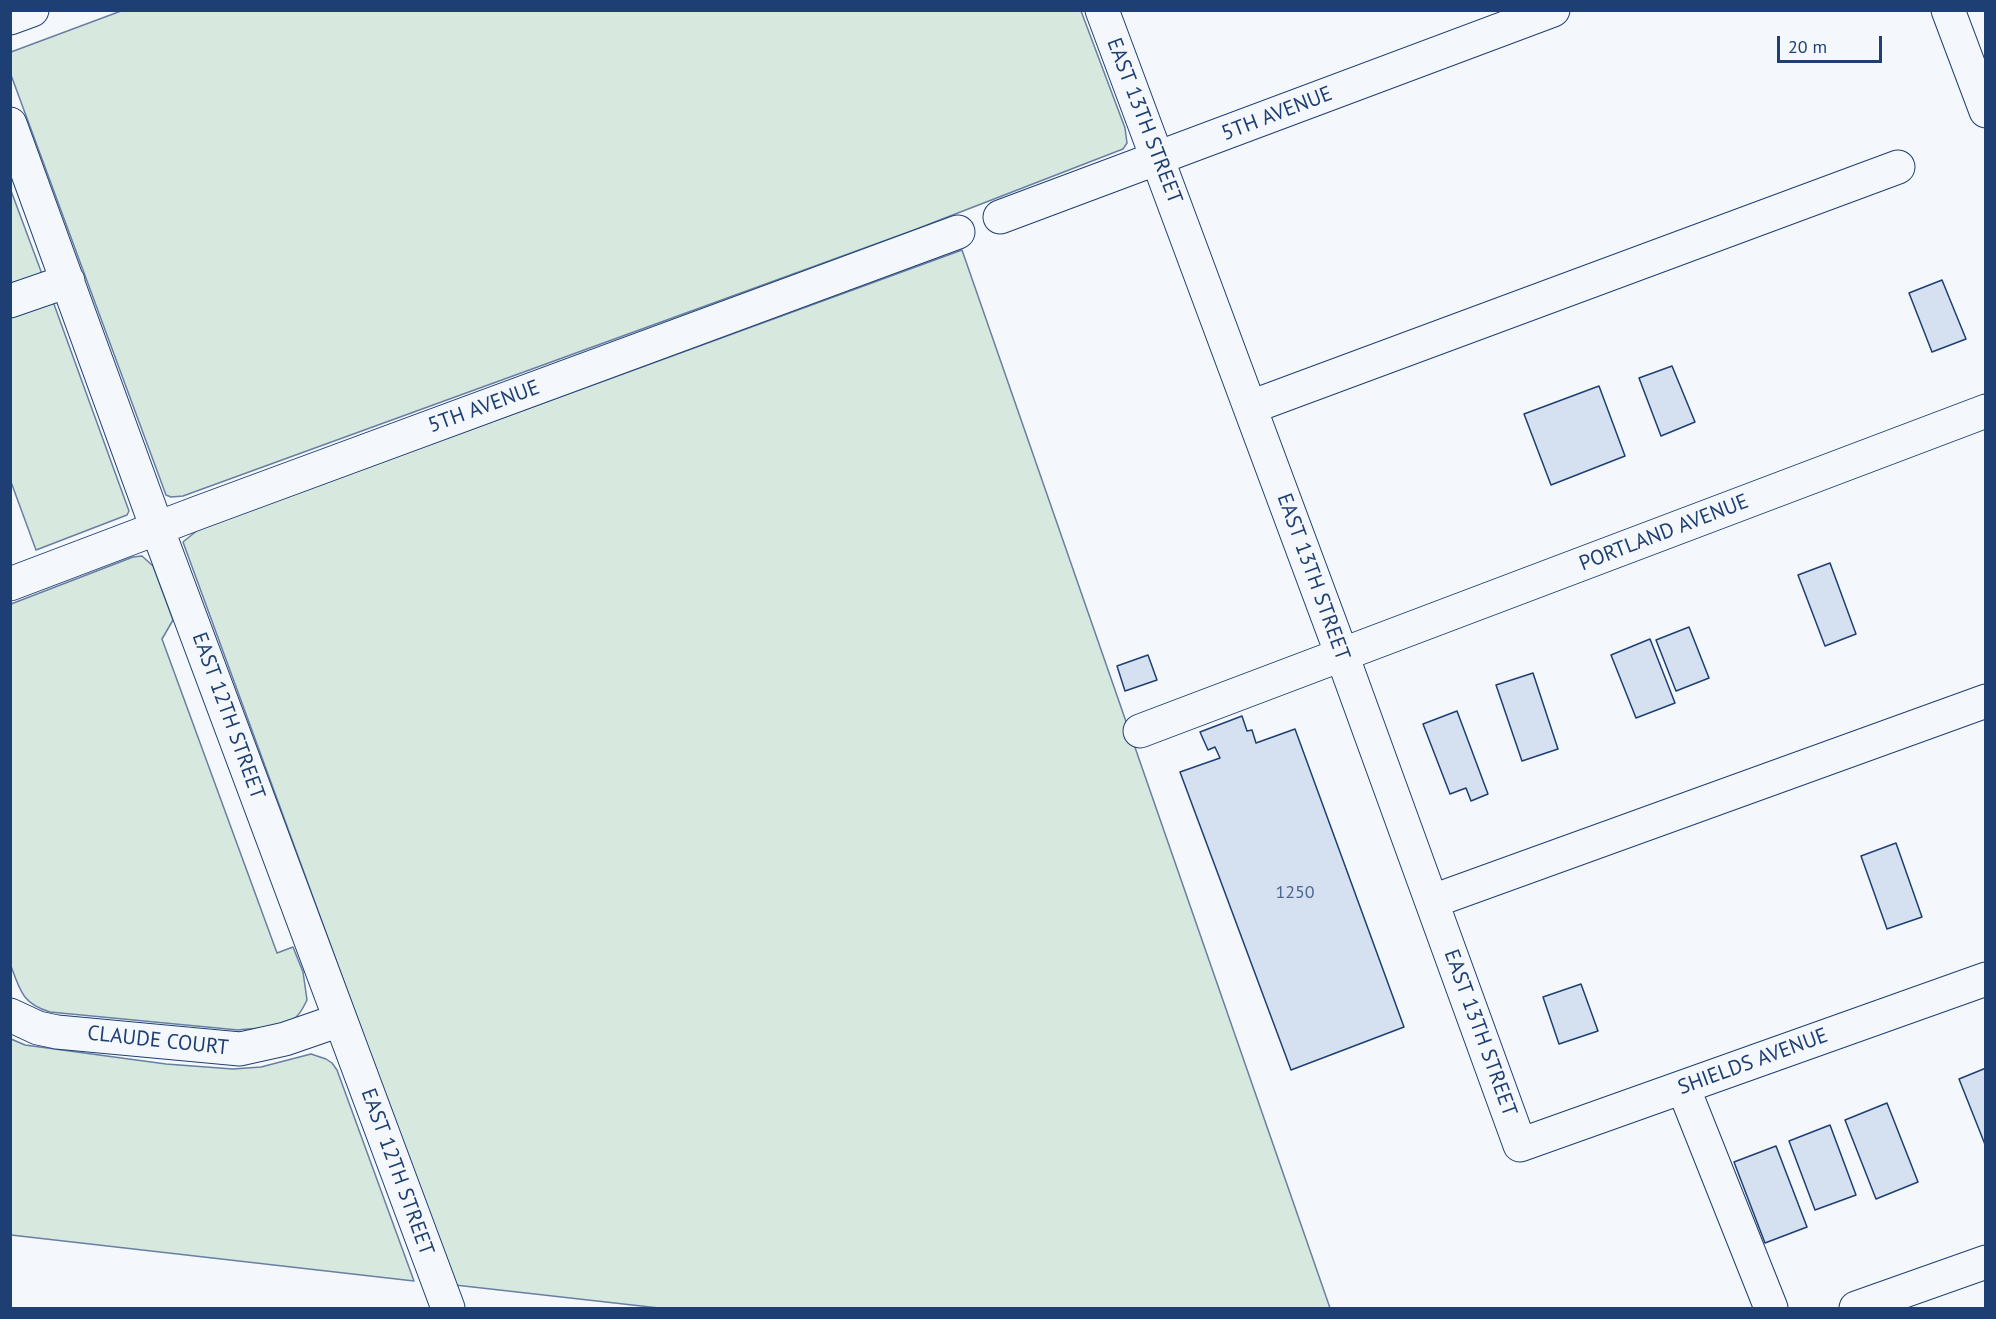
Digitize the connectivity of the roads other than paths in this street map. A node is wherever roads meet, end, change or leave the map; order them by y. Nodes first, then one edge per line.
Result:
1 (32, 10) edge
2 (1102, 10) edge
3 (1553, 10) edge
4 (1948, 10) edge
5 (10, 18) edge
6 (1986, 111) edge
7 (10, 124) edge
8 (1158, 159) junction
9 (1898, 167) dead end
10 (1000, 217) dead end
11 (958, 232) dead end
12 (68, 281) junction
13 (10, 301) edge
14 (1251, 407) junction
15 (1986, 411) edge
16 (158, 528) junction
17 (10, 584) edge
18 (1342, 655) junction
19 (1986, 701) edge
20 (1140, 731) dead end
21 (1433, 902) junction
22 (1986, 979) edge
23 (10, 1015) edge
24 (340, 1020) junction
25 (1683, 1087) junction
26 (1520, 1145) joint
27 (1986, 1262) edge
28 (447, 1308) edge
29 (1771, 1308) edge
30 (1856, 1308) edge

1 - 5 street
2 - 8 street, EAST 13TH STREET
3 - 8 street, 5TH AVENUE
4 - 6 street
7 - 12 street, EAST 12TH STREET
8 - 10 street, 5TH AVENUE
8 - 14 street, EAST 13TH STREET
9 - 14 street
11 - 16 street, 5TH AVENUE
12 - 13 street
12 - 16 street, EAST 12TH STREET
14 - 18 street, EAST 13TH STREET
15 - 18 street, PORTLAND AVENUE
16 - 17 street, 5TH AVENUE
16 - 24 street, EAST 12TH STREET
18 - 20 street, PORTLAND AVENUE
18 - 21 street, EAST 13TH STREET
19 - 21 street
21 - 26 street, EAST 13TH STREET
22 - 25 street, SHIELDS AVENUE
23 - 24 street, CLAUDE COURT
24 - 28 street, EAST 12TH STREET
25 - 26 street, SHIELDS AVENUE
25 - 29 street
27 - 30 street

